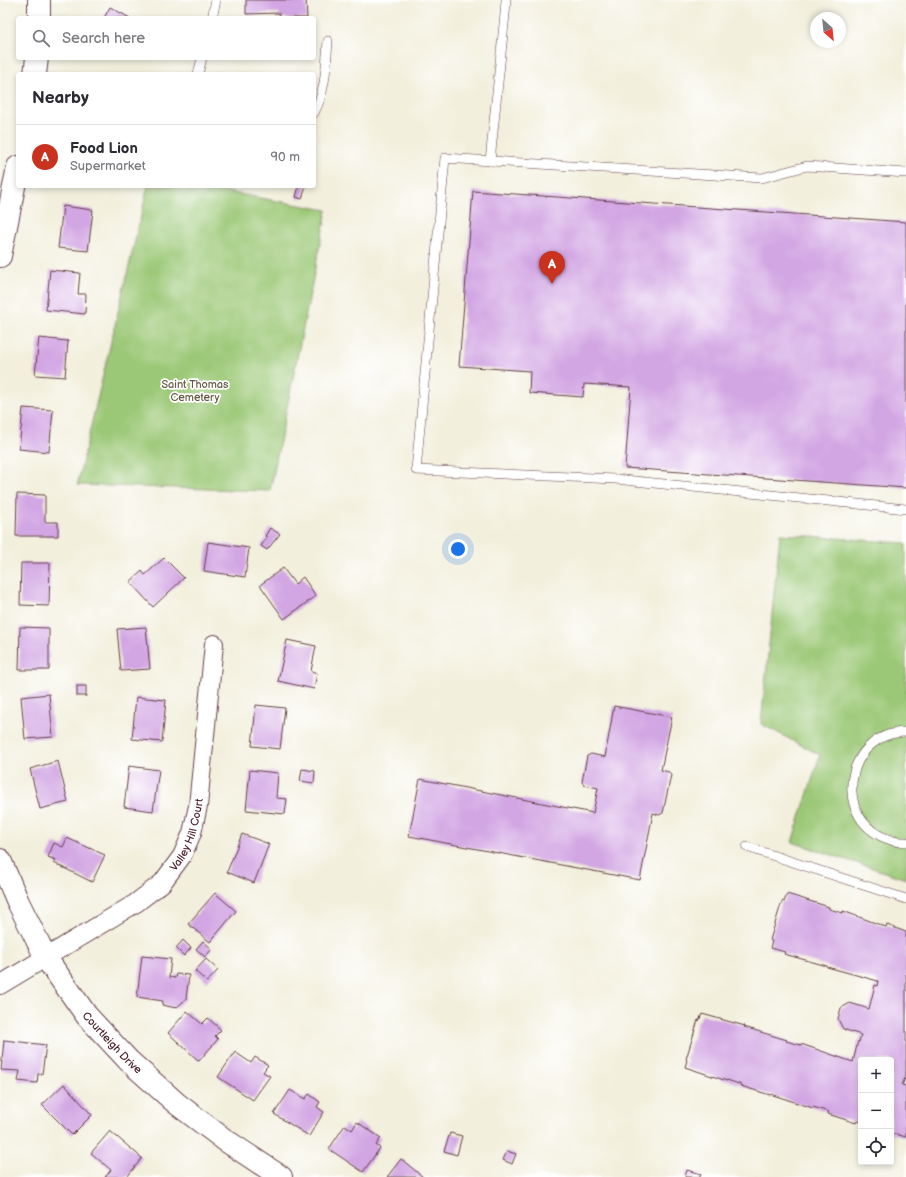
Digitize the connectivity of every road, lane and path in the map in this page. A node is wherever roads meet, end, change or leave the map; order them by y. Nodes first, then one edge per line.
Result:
1 (39, 0) edge
2 (216, 0) edge
3 (506, 0) edge
4 (39, 16) edge
5 (212, 16) edge
6 (328, 41) dead end
7 (37, 60) edge
8 (202, 60) edge
9 (35, 72) edge
10 (198, 72) edge
11 (316, 109) edge
12 (490, 161) junction
13 (906, 173) edge
14 (16, 177) edge
15 (0, 256) edge
16 (906, 509) edge
17 (214, 644) dead end
18 (906, 732) edge
19 (906, 842) edge
20 (747, 847) dead end
21 (0, 860) edge
22 (906, 899) edge
23 (46, 958) junction
24 (0, 985) edge
25 (281, 1177) edge

1 - 4 street
2 - 5 lane
3 - 12 lane
6 - 11 lane
7 - 9 street
8 - 10 lane
12 - 13 lane
12 - 16 lane
14 - 15 street
17 - 23 street, Valley Hill Court
18 - 19 lane
20 - 22 lane
21 - 23 street, Courtleigh Drive
23 - 24 street, Valley Hill Court
23 - 25 street, Courtleigh Drive

